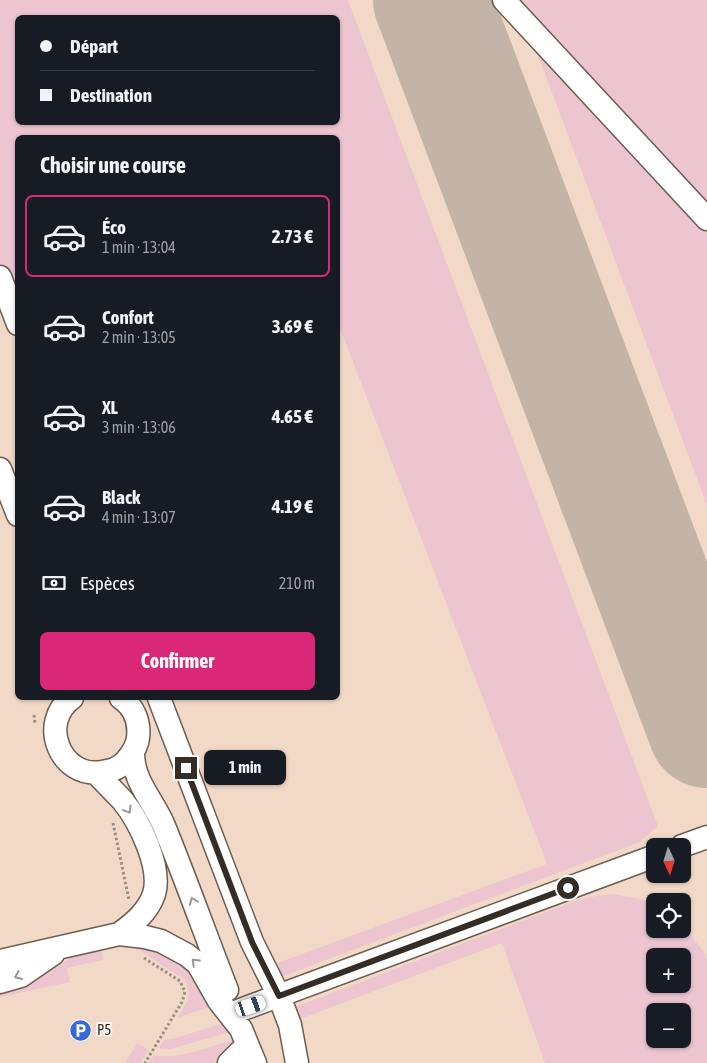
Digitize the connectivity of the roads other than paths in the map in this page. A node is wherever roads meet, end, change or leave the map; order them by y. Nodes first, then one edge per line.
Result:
1 (504, 0) edge
2 (707, 219) edge
3 (0, 277) edge
4 (15, 316) edge
5 (0, 469) edge
6 (15, 507) edge
7 (67, 700) edge
8 (124, 700) edge
9 (160, 700) edge
10 (133, 754) junction
11 (96, 773) junction
12 (707, 837) edge
13 (691, 843) edge
14 (646, 859) edge
15 (119, 934) junction
16 (65, 947) junction
17 (0, 961) edge
18 (0, 982) edge
19 (279, 996) junction
20 (245, 1038) edge
21 (229, 1063) edge
22 (297, 1063) edge

1 - 2 street
3 - 4 street
5 - 6 street
7 - 11 street
8 - 10 street
9 - 19 street
10 - 11 street
20 -> 10 street
11 -> 15 street
12 - 13 street
14 - 19 street
15 - 16 street
20 -> 15 street
16 - 17 street
16 -> 18 street
19 - 20 street
19 - 22 street
20 - 21 street

